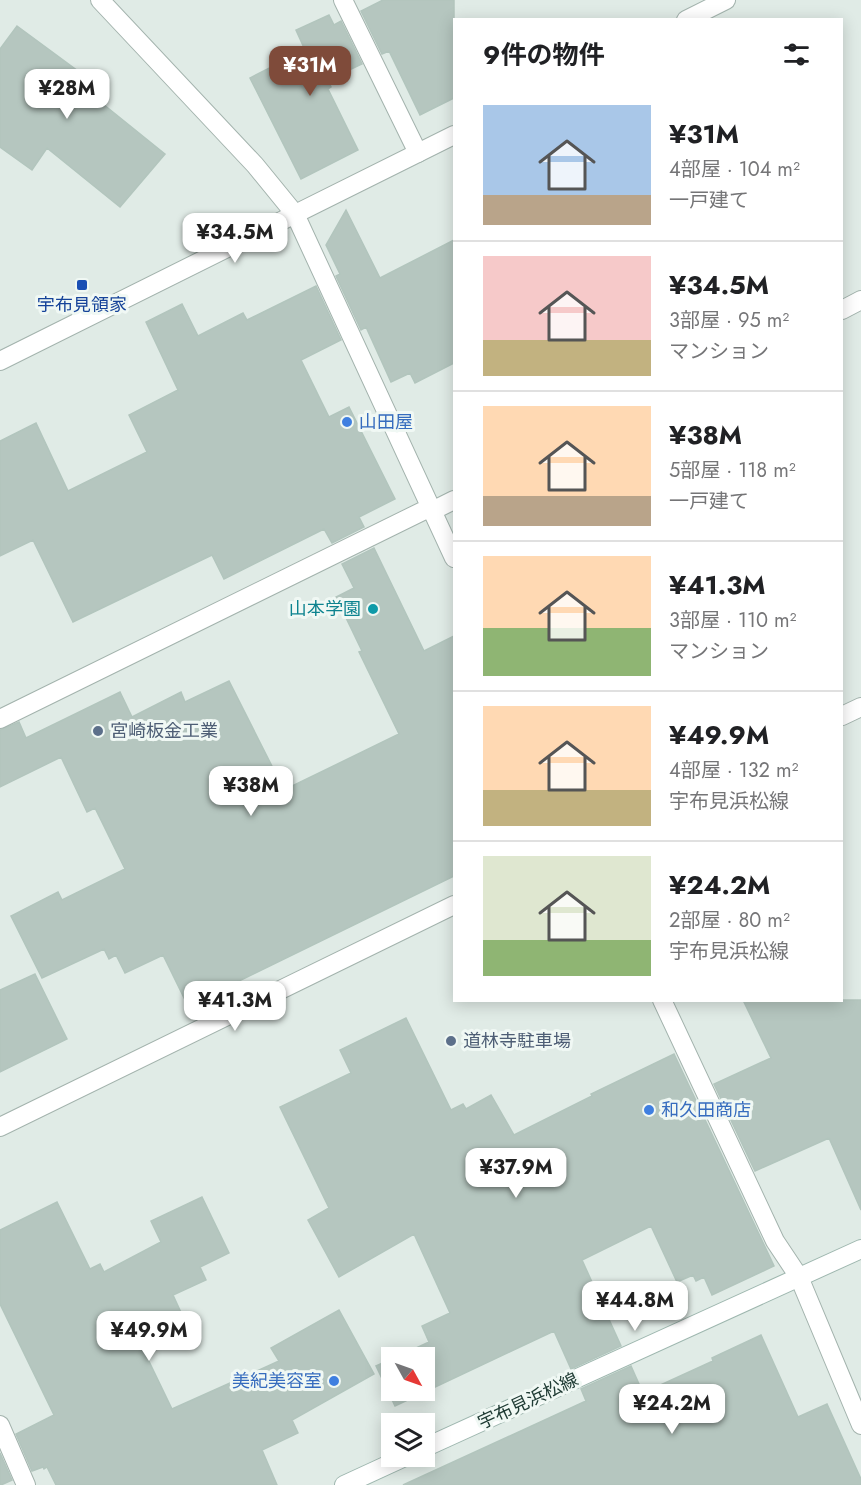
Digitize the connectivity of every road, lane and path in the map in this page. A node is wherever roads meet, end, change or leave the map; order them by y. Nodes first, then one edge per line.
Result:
1 (100, 0) edge
2 (343, 0) edge
3 (726, 0) edge
4 (691, 18) edge
5 (453, 136) edge
6 (418, 153) junction
7 (295, 214) junction
8 (861, 300) edge
9 (843, 309) edge
10 (0, 361) edge
11 (453, 500) edge
12 (431, 509) junction
13 (453, 556) edge
14 (861, 707) edge
15 (843, 716) edge
16 (0, 719) edge
17 (453, 905) edge
18 (663, 1002) edge
19 (0, 1126) edge
20 (861, 1249) edge
21 (799, 1277) junction
22 (0, 1425) edge
23 (861, 1425) edge
24 (435, 1443) edge
25 (383, 1467) edge
26 (26, 1485) edge
27 (344, 1485) edge

1 - 7 street
2 - 6 street
3 - 4 street
5 - 6 street
6 - 7 street
7 - 10 street
7 - 12 street
8 - 9 street
11 - 12 street
12 - 13 street
12 - 16 street
14 - 15 street
17 - 19 street
18 - 21 street
20 - 21 street, 宇布見浜松線
21 - 23 street
21 - 24 street, 宇布見浜松線
22 - 26 street
25 - 27 street

